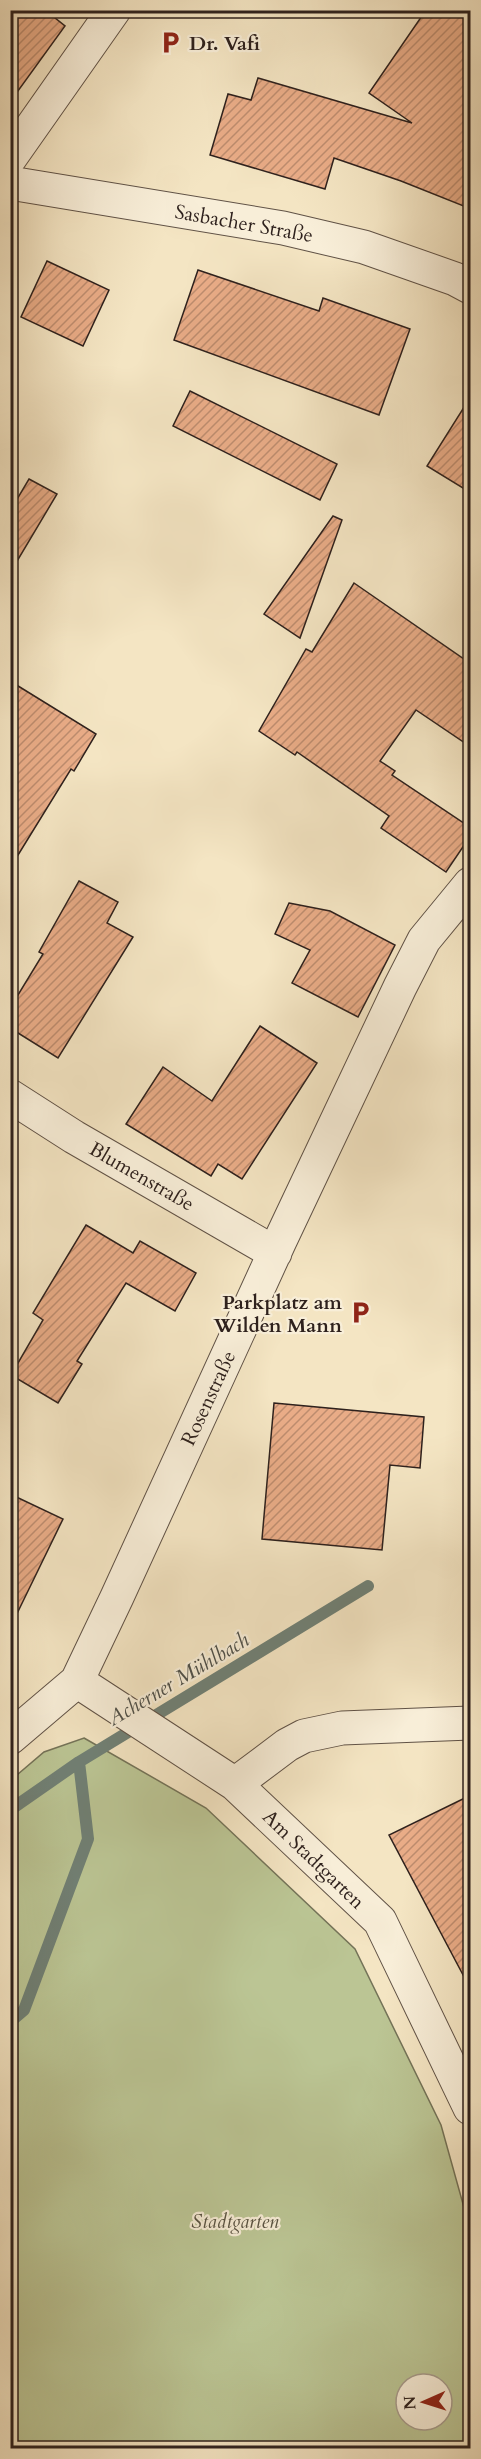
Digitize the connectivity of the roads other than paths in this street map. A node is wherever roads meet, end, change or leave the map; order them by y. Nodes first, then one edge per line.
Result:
1 (114, 10) edge
2 (10, 158) edge
3 (10, 183) edge
4 (471, 287) edge
5 (471, 884) edge
6 (10, 1096) edge
7 (275, 1253) junction
8 (77, 1680) junction
9 (471, 1723) edge
10 (10, 1738) edge
11 (235, 1784) junction
12 (471, 2108) edge

1 - 2 street
3 - 4 street, Sasbacher Straße
5 - 7 street, Rosenstraße
6 - 7 street, Blumenstraße
7 - 8 street, Rosenstraße
8 - 10 street, Rosenstraße
8 - 11 street, Am Stadtgarten
9 - 11 street
11 - 12 street, Am Stadtgarten

